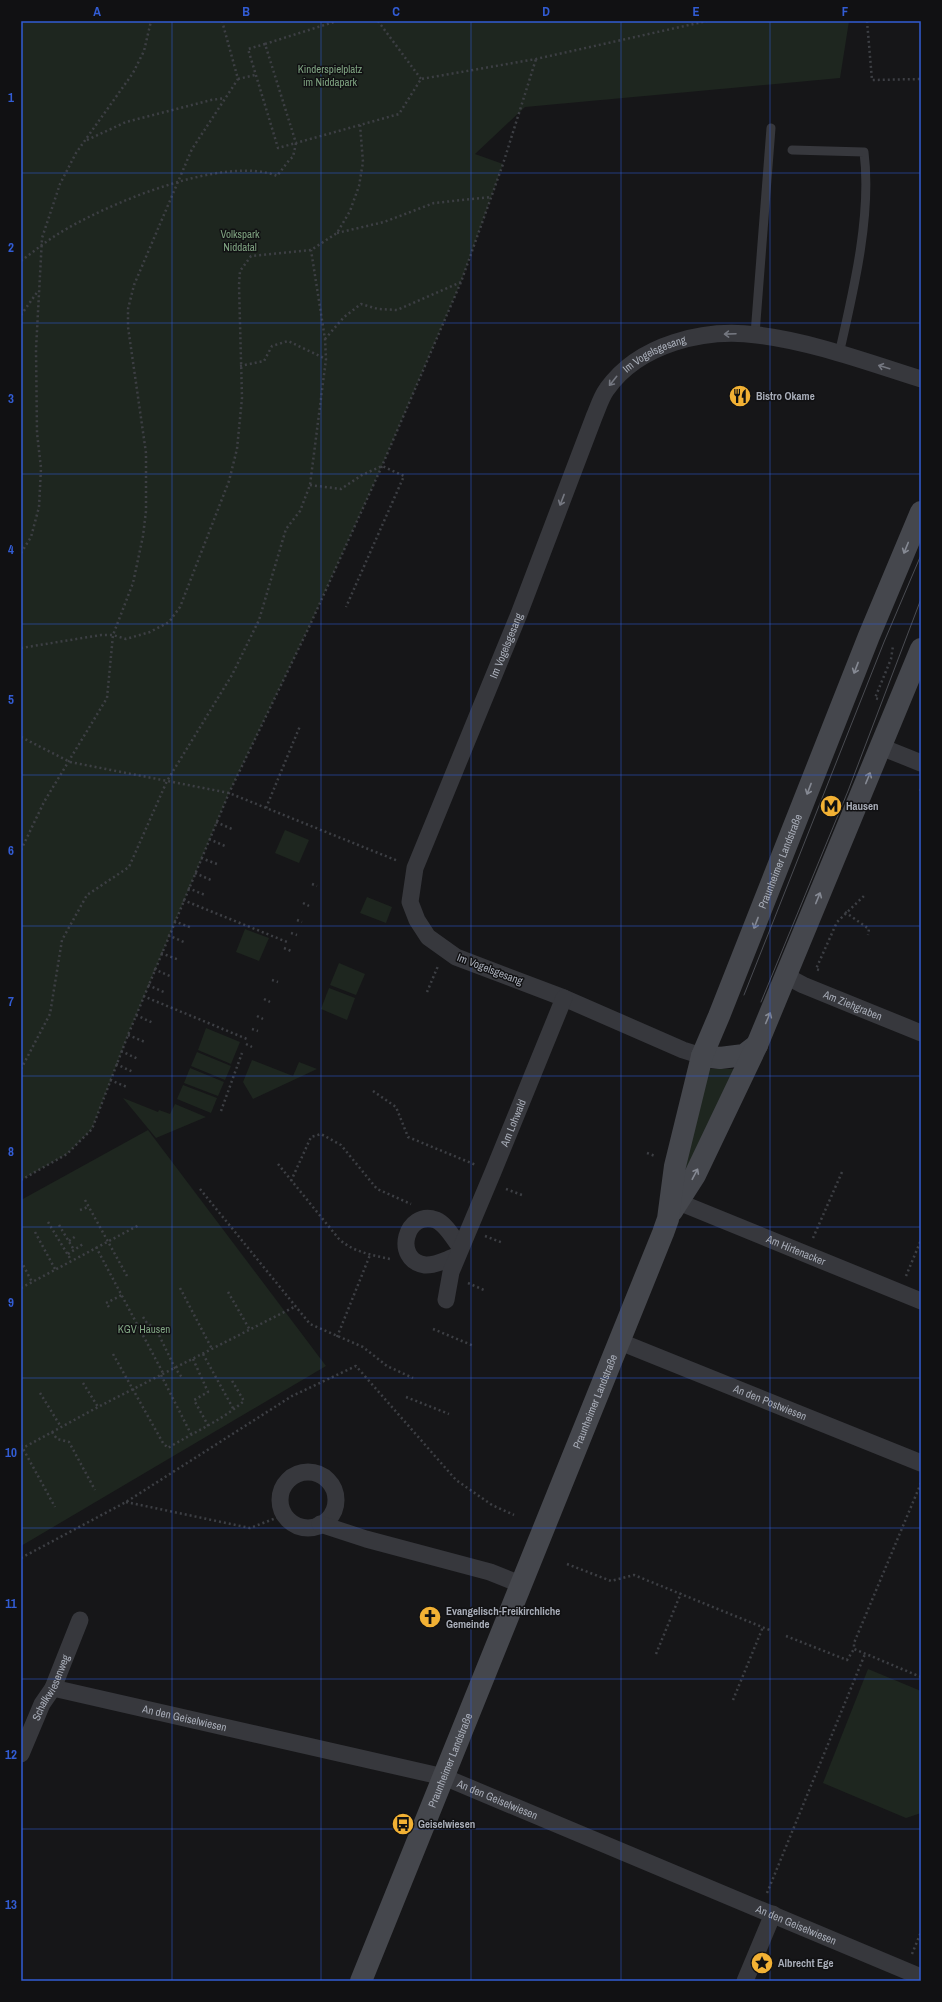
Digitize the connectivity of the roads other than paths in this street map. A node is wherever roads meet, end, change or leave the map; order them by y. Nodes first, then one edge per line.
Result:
1 (771, 128) dead end
2 (792, 150) dead end
3 (755, 334) junction
4 (839, 354) junction
5 (921, 379) edge
6 (921, 512) edge
7 (921, 649) edge
8 (881, 747) junction
9 (921, 763) edge
10 (786, 976) junction
11 (564, 998) junction
12 (921, 1033) edge
13 (757, 1044) junction
14 (702, 1056) junction
15 (672, 1207) junction
16 (459, 1252) junction
17 (446, 1300) dead end
18 (921, 1301) edge
19 (618, 1341) junction
20 (921, 1464) edge
21 (320, 1524) junction
22 (520, 1584) junction
23 (80, 1620) dead end
24 (53, 1688) junction
25 (21, 1754) edge
26 (444, 1776) junction
27 (767, 1911) junction
28 (921, 1977) edge
29 (361, 1981) edge
30 (745, 1981) edge

1 - 3 lane
2 - 4 lane
3 - 4 street, Im Vogelsgesang
3 -> 11 street, Im Vogelsgesang
5 -> 4 street, Im Vogelsgesang
6 -> 14 main road, Praunheimer Landstraße
7 - 8 main road, Praunheimer Landstraße
8 - 9 street
10 -> 8 main road, Praunheimer Landstraße
10 - 12 street, Am Ziehgraben
13 -> 10 main road, Praunheimer Landstraße
11 - 14 street, Im Vogelsgesang
11 - 16 street, Am Lohwald
13 - 14 main road
15 -> 13 main road, Praunheimer Landstraße
14 - 15 main road, Praunheimer Landstraße
15 - 18 street, Am Hirtenacker
15 - 19 main road, Praunheimer Landstraße
16 - 16 street
16 - 17 street, Am Lohwald
19 - 20 street, An den Postwiesen
19 - 22 main road, Praunheimer Landstraße
21 - 21 street
21 - 22 street
22 - 26 main road, Praunheimer Landstraße
23 - 24 street, Schalkwiesenweg
24 - 25 street, Schalkwiesenweg
24 - 26 street, An den Geiselwiesen
26 - 27 street, An den Geiselwiesen
26 - 29 main road, Praunheimer Landstraße
27 - 28 street, An den Geiselwiesen
27 - 30 street

